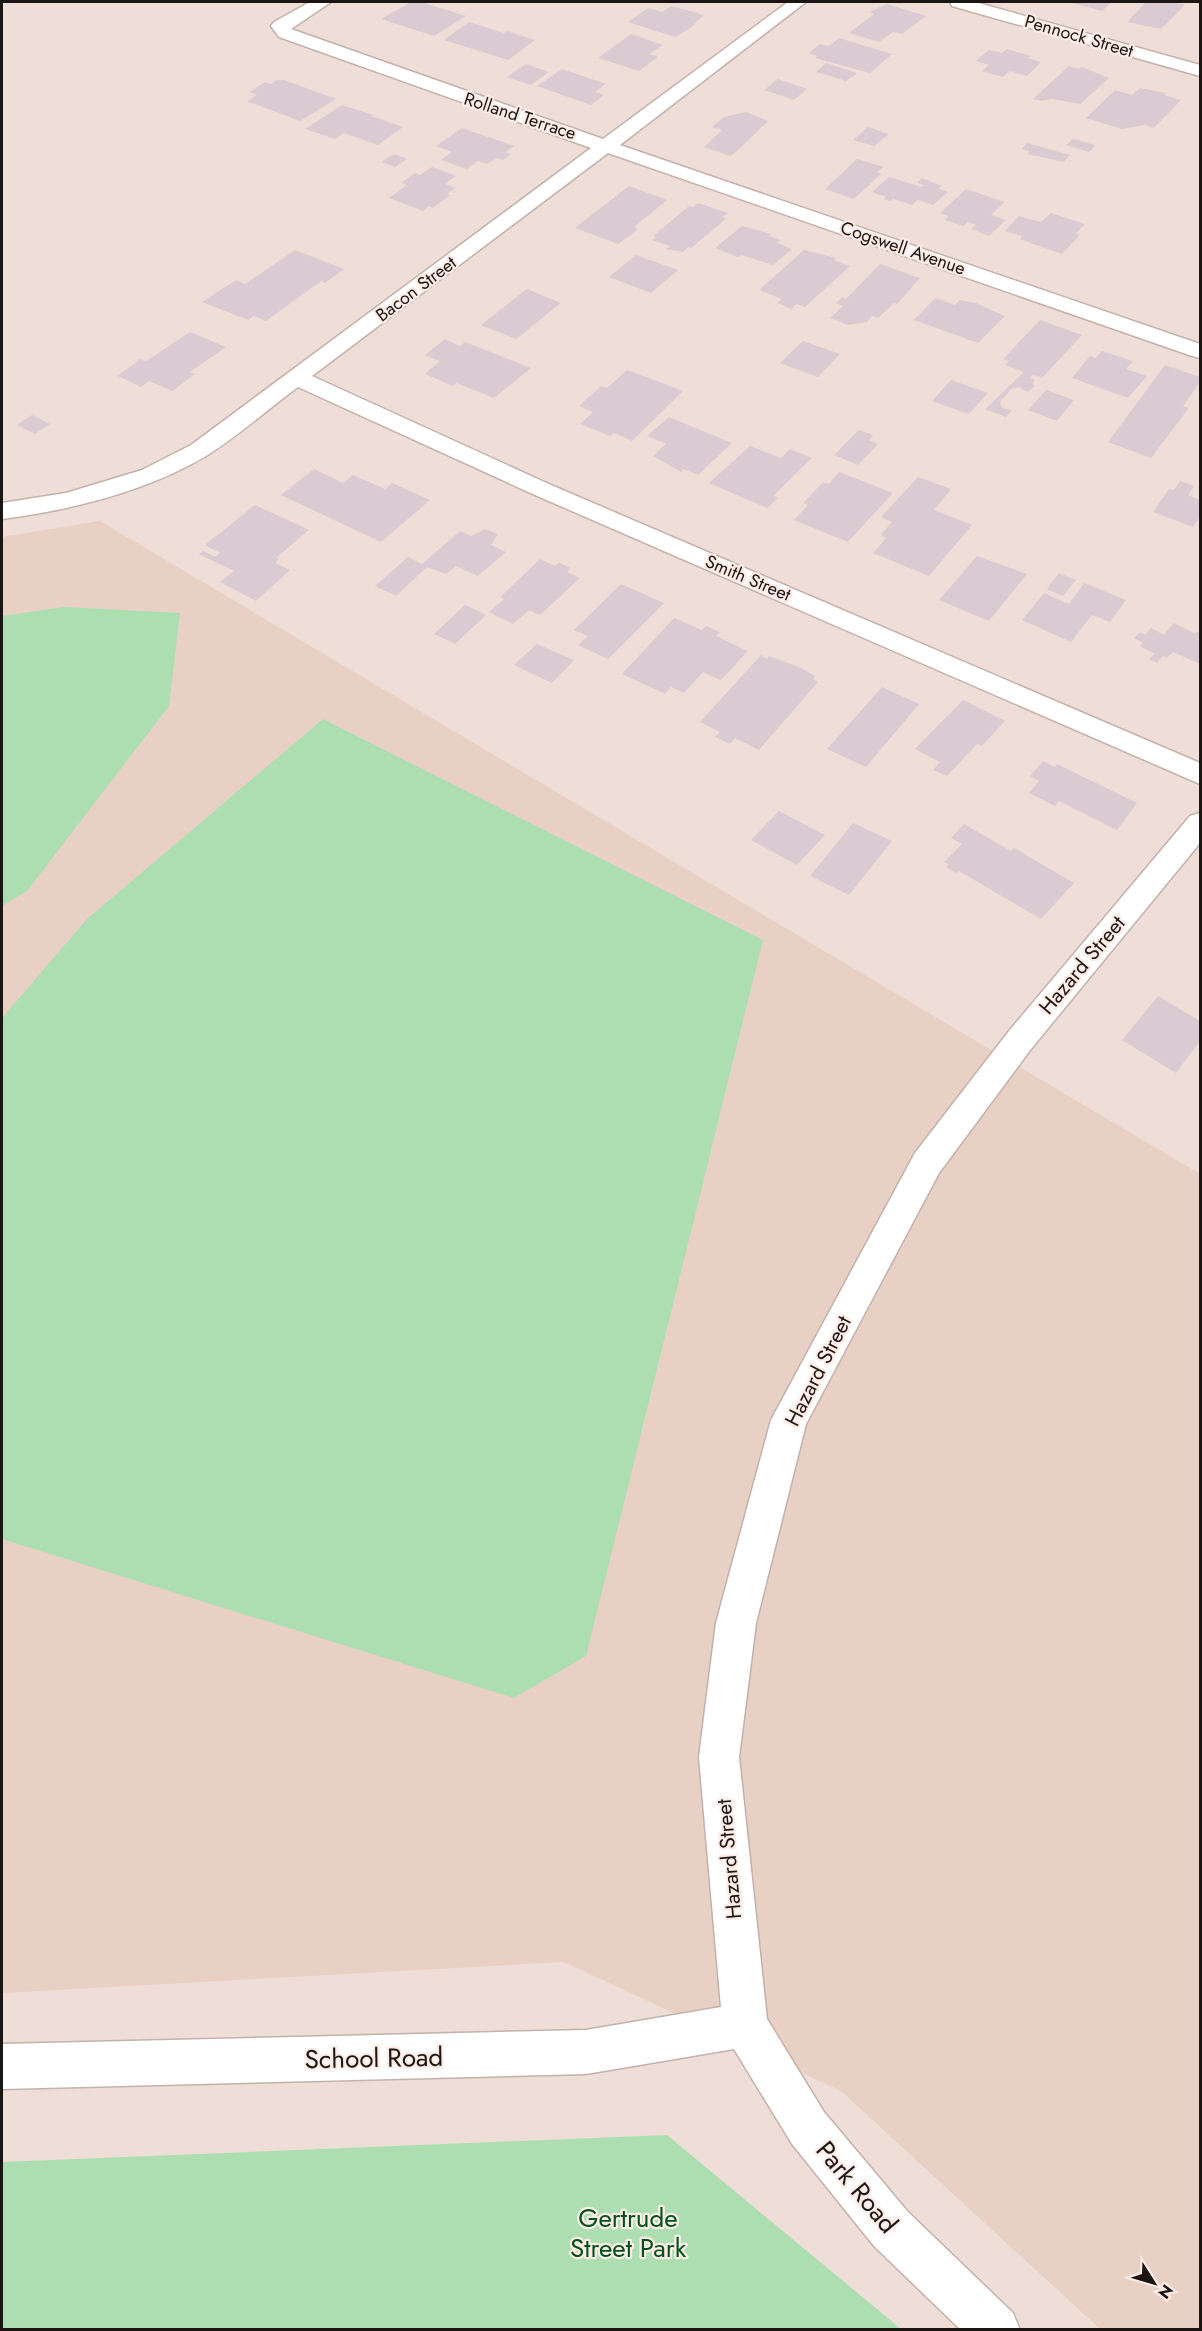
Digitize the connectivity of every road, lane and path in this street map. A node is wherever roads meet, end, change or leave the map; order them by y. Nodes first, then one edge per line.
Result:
1 (322, 2) edge
2 (798, 2) edge
3 (958, 2) edge
4 (1200, 71) edge
5 (606, 145) junction
6 (1200, 351) edge
7 (297, 378) junction
8 (2, 511) edge
9 (1200, 774) edge
10 (1200, 824) edge
11 (745, 2025) junction
12 (2, 2067) edge
13 (996, 2330) edge

1 - 5 street, Rolland Terrace
2 - 5 street, Bacon Street
3 - 4 street, Pennock Street
5 - 6 street, Cogswell Avenue
5 - 7 street, Bacon Street
7 - 8 street, Bacon Street
7 - 9 street, Smith Street
10 - 11 street, Hazard Street
11 - 12 street, School Road
11 - 13 street, Park Road

